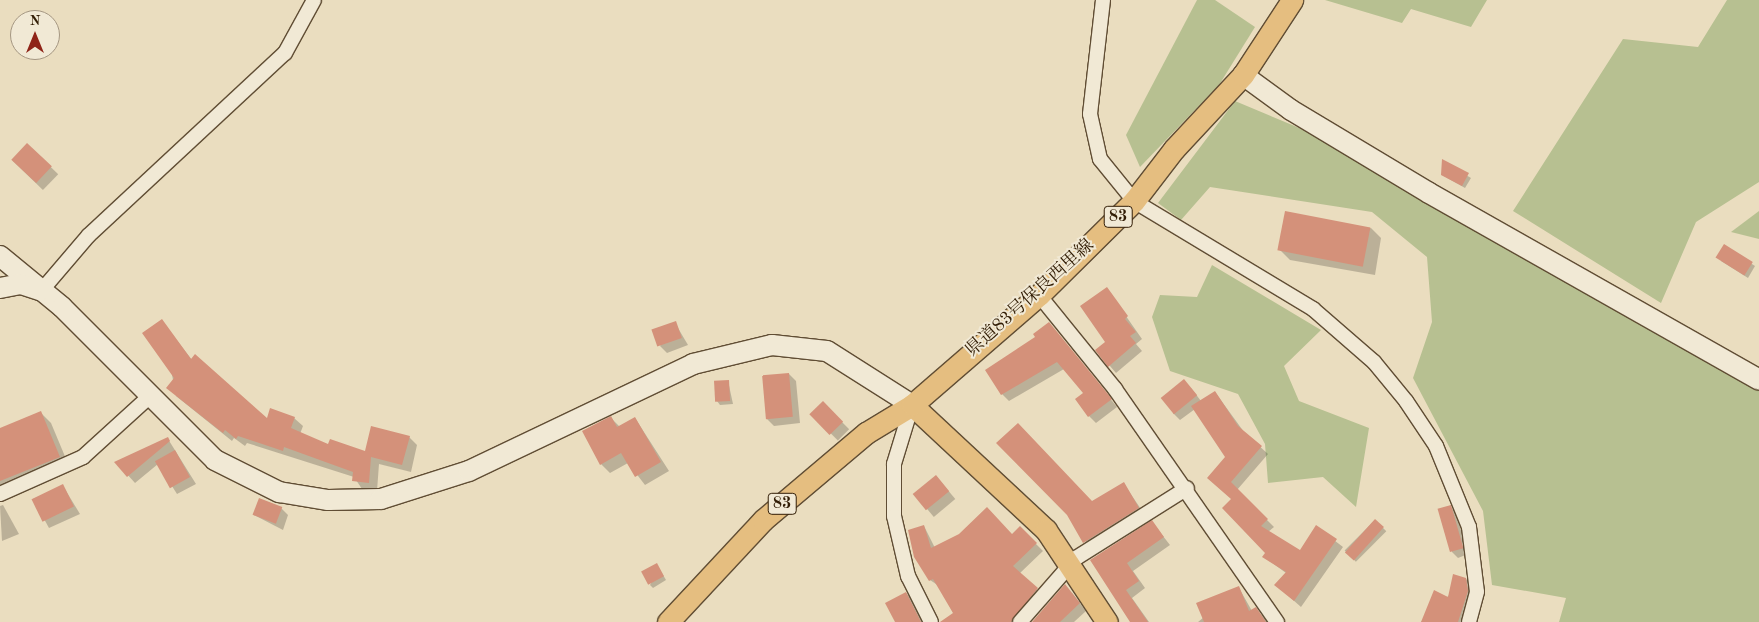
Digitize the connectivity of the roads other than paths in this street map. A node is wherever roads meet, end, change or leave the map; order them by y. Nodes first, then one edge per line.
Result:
1 (314, 0) edge
2 (1103, 0) edge
3 (1292, 0) edge
4 (1243, 75) junction
5 (1134, 201) junction
6 (0, 256) edge
7 (0, 288) edge
8 (42, 290) junction
9 (1039, 296) junction
10 (1759, 380) edge
11 (150, 396) junction
12 (912, 405) junction
13 (1187, 488) junction
14 (0, 494) edge
15 (1069, 564) junction
16 (668, 622) edge
17 (932, 622) edge
18 (1020, 622) edge
19 (1107, 622) edge
20 (1277, 622) edge
21 (1469, 622) edge

1 - 8 street
2 - 5 street
3 - 4 main road, 県道83号保良西里線 / 83
4 - 5 main road, 県道83号保良西里線 / 83
4 - 10 street
5 - 9 main road, 県道83号保良西里線 / 83
5 - 21 street
6 - 8 street
7 - 8 street
8 - 11 street
9 - 12 main road, 県道83号保良西里線 / 83
9 - 13 street
11 - 12 street
11 - 14 street
12 - 15 main road
12 - 16 main road, 県道83号保良西里線 / 83
12 - 17 street
13 - 15 street
13 - 20 street
15 - 18 street
15 - 19 main road

